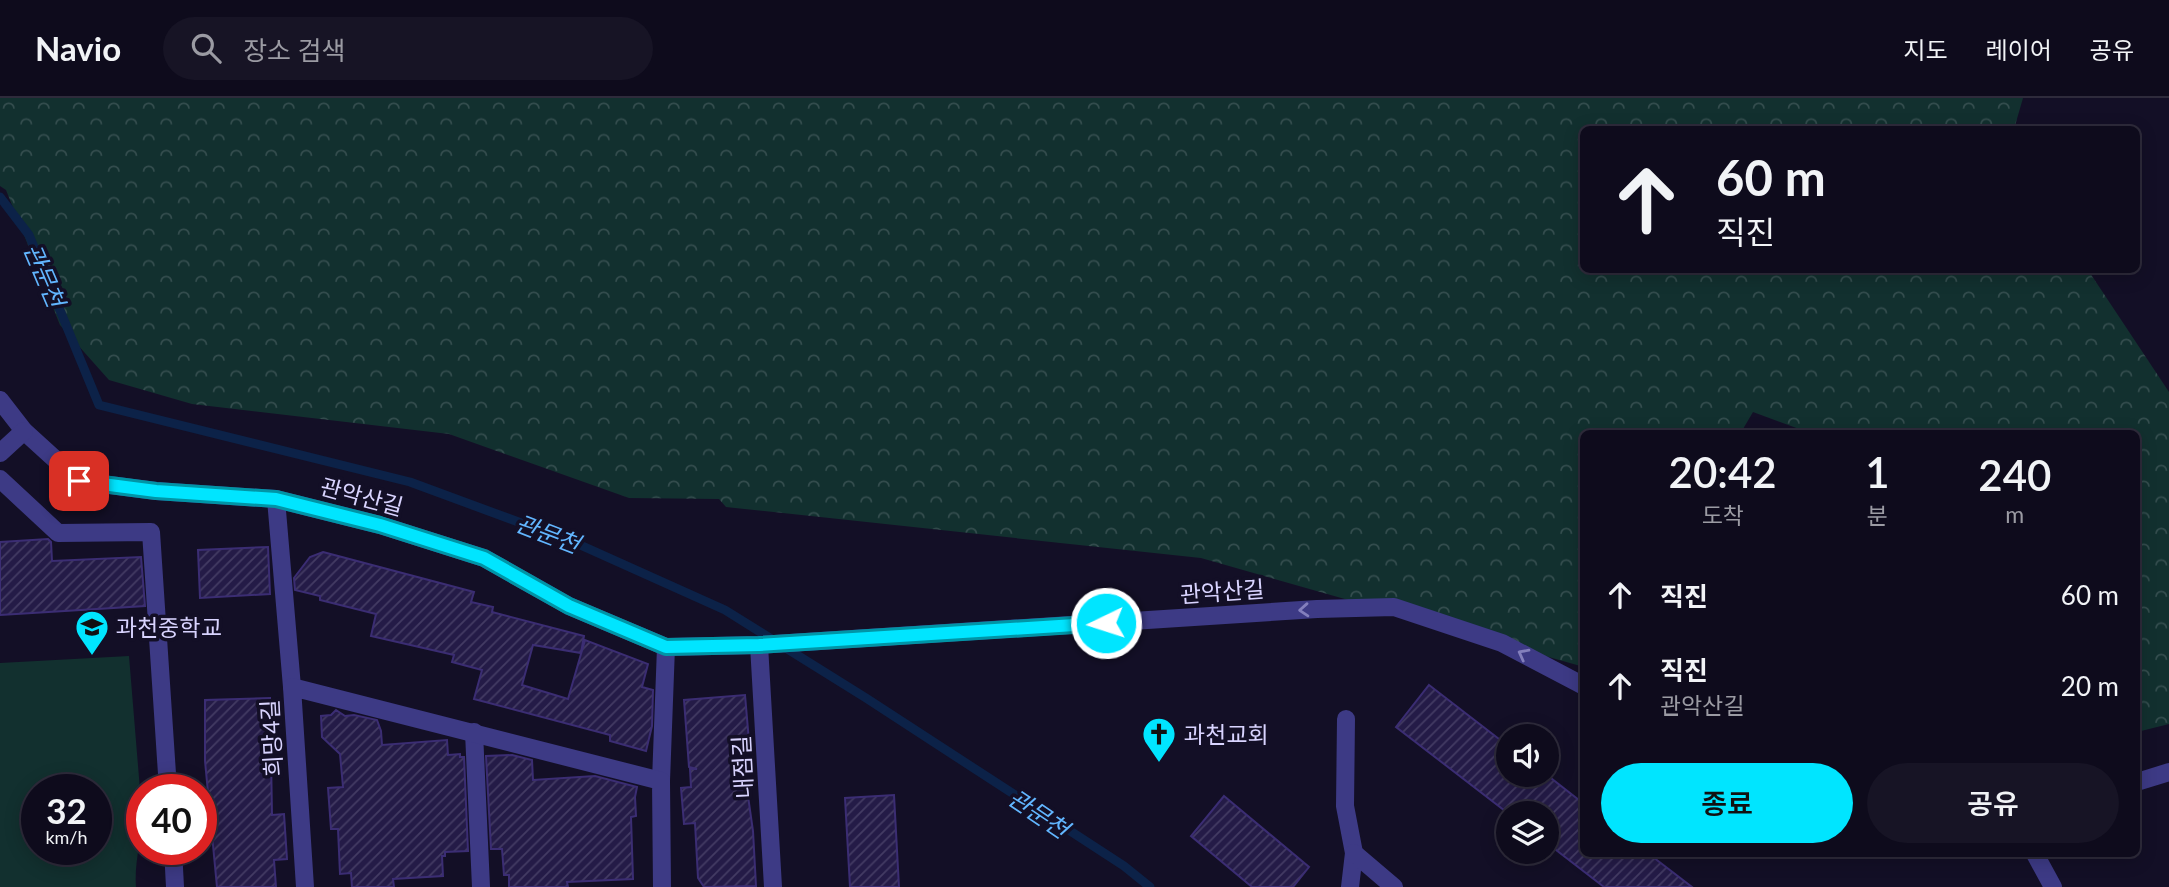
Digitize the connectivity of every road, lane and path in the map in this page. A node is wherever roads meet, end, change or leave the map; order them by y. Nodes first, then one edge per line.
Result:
1 (0, 400) edge
2 (24, 431) junction
3 (0, 453) edge
4 (0, 479) edge
5 (276, 499) junction
6 (762, 645) junction
7 (666, 647) junction
8 (1580, 684) edge
9 (292, 688) junction
10 (1346, 719) dead end
11 (474, 733) junction
12 (2169, 772) edge
13 (167, 774) edge
14 (661, 781) junction
15 (2140, 781) edge
16 (1354, 853) junction
17 (2037, 857) edge
18 (174, 865) edge
19 (176, 887) edge
20 (305, 887) edge
21 (481, 887) edge
22 (662, 887) edge
23 (773, 887) edge
24 (1350, 887) edge
25 (1394, 887) edge
26 (2053, 887) edge

1 - 2 street, 관악산길
2 - 3 street
2 - 5 street, 관악산길
4 - 13 street
5 - 7 street, 관악산길
5 - 9 street
6 - 7 street, 관악산길
8 -> 6 street, 관악산길
6 - 23 street, 내점길
7 - 14 street
9 - 11 street, 희망4길
9 - 20 street, 희망4길
10 - 16 street
11 - 14 street, 희망4길
11 - 21 street
12 - 15 street
14 - 22 street
16 - 24 street
16 - 25 street
17 - 26 street
18 - 19 street

